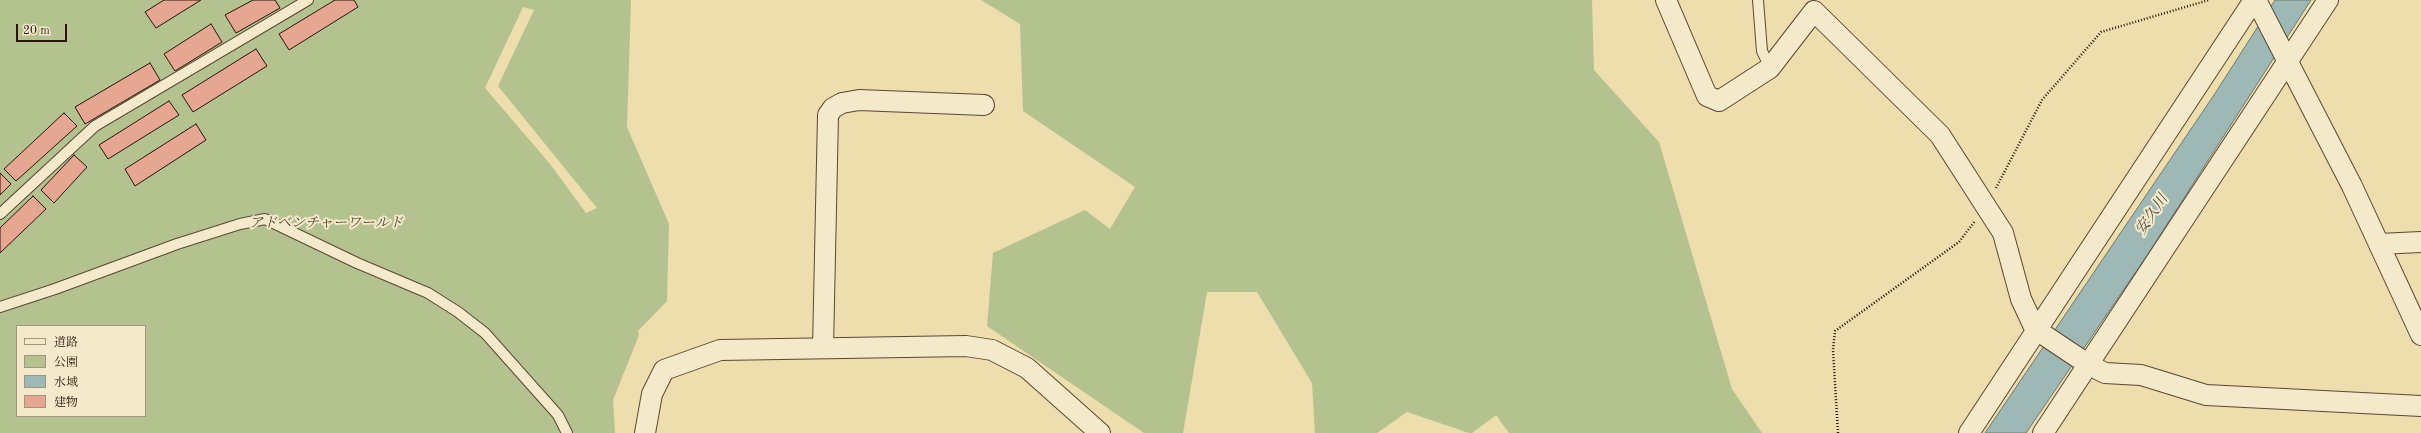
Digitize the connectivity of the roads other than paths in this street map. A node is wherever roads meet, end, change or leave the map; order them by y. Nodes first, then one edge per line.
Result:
1 (308, 0) edge
2 (1666, 0) edge
3 (1758, 0) edge
4 (2255, 0) edge
5 (2328, 0) edge
6 (1814, 5) edge
7 (2288, 61) junction
8 (1770, 68) junction
9 (984, 105) dead end
10 (0, 214) edge
11 (2421, 242) edge
12 (2379, 244) junction
13 (0, 307) edge
14 (2417, 314) edge
15 (2035, 329) junction
16 (2421, 335) edge
17 (823, 348) junction
18 (2089, 365) junction
19 (2421, 406) edge
20 (567, 433) edge
21 (645, 433) edge
22 (1100, 433) edge
23 (1969, 433) edge
24 (2043, 433) edge

1 - 10 lane
2 - 8 street
3 - 8 lane
4 - 7 street
4 - 15 street
5 - 7 street
6 - 8 street
6 - 15 street
7 - 12 street
7 - 18 street
9 - 17 street
11 - 12 street
12 - 14 street
13 - 20 lane
14 - 16 street
15 - 18 street
15 - 23 street
17 - 21 street
17 - 22 street
18 - 19 street
18 - 24 street

